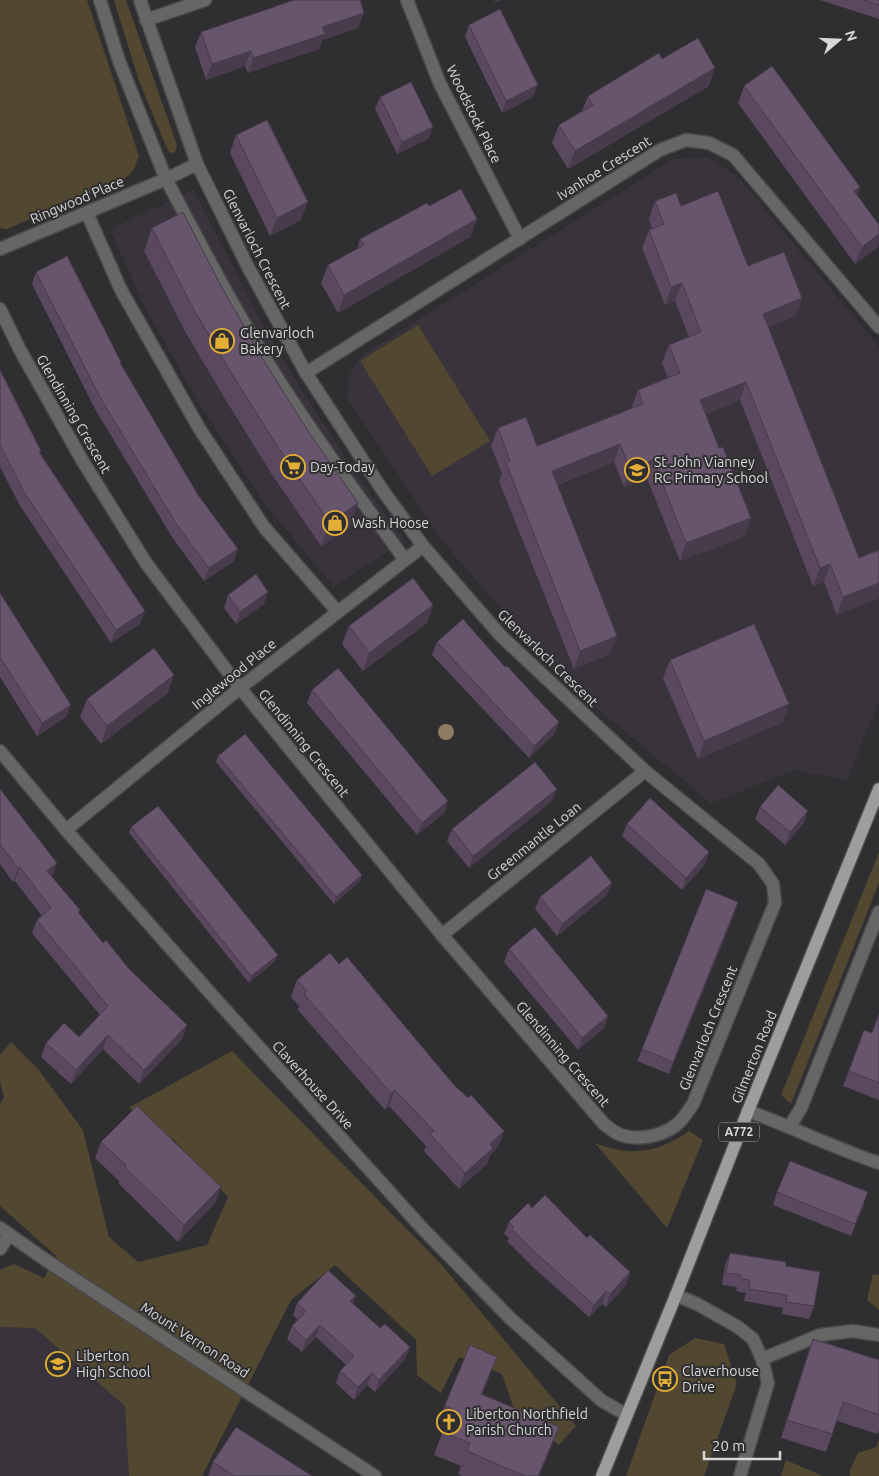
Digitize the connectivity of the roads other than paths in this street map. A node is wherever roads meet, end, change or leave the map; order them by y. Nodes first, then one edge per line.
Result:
1 (100, 0) edge
2 (140, 0) edge
3 (205, 0) edge
4 (407, 0) edge
5 (146, 20) junction
6 (197, 164) junction
7 (166, 180) junction
8 (87, 213) junction
9 (520, 239) junction
10 (0, 249) edge
11 (0, 309) edge
12 (879, 327) edge
13 (306, 373) junction
14 (423, 546) junction
15 (405, 560) junction
16 (337, 611) junction
17 (240, 688) junction
18 (0, 751) edge
19 (645, 771) junction
20 (879, 789) edge
21 (66, 830) junction
22 (879, 912) edge
23 (442, 935) junction
24 (748, 1111) junction
25 (790, 1126) junction
26 (648, 1137) joint
27 (879, 1163) edge
28 (4, 1232) edge
29 (0, 1249) edge
30 (676, 1295) junction
31 (879, 1335) edge
32 (762, 1359) junction
33 (627, 1415) junction
34 (375, 1476) edge
35 (602, 1476) edge
36 (740, 1476) edge

1 - 7 street
2 - 5 street, Glenvarloch Crescent
3 - 5 street
4 - 9 street, Woodstock Place
5 - 6 street, Glenvarloch Crescent
6 - 7 street
6 - 13 street, Glenvarloch Crescent
7 - 8 street, Ringwood Place
7 - 15 street
8 - 10 street, Ringwood Place
8 - 16 street
9 - 12 street, Ivanhoe Crescent
9 - 13 street, Ivanhoe Crescent
11 - 17 street, Glendinning Crescent
13 - 14 street, Glenvarloch Crescent
14 - 15 street, Inglewood Place
14 - 19 street, Glenvarloch Crescent
15 - 16 street, Inglewood Place
16 - 17 street, Inglewood Place
17 - 21 street, Inglewood Place
17 - 23 street, Glendinning Crescent
18 - 21 street, Claverhouse Drive
19 - 23 street, Greenmantle Loan
19 - 26 street, Glenvarloch Crescent
20 - 24 main road, Gilmerton Road / A772
21 - 33 street, Claverhouse Drive
22 - 25 street
23 - 26 street, Glendinning Crescent
24 - 25 street
24 - 30 main road, Gilmerton Road / A772
25 - 27 street
28 - 29 street
28 - 34 street, Mount Vernon Road
30 - 32 street
30 - 33 main road, Gilmerton Road / A772
31 - 32 street
32 - 36 street
33 - 35 main road, Gilmerton Road / A772

